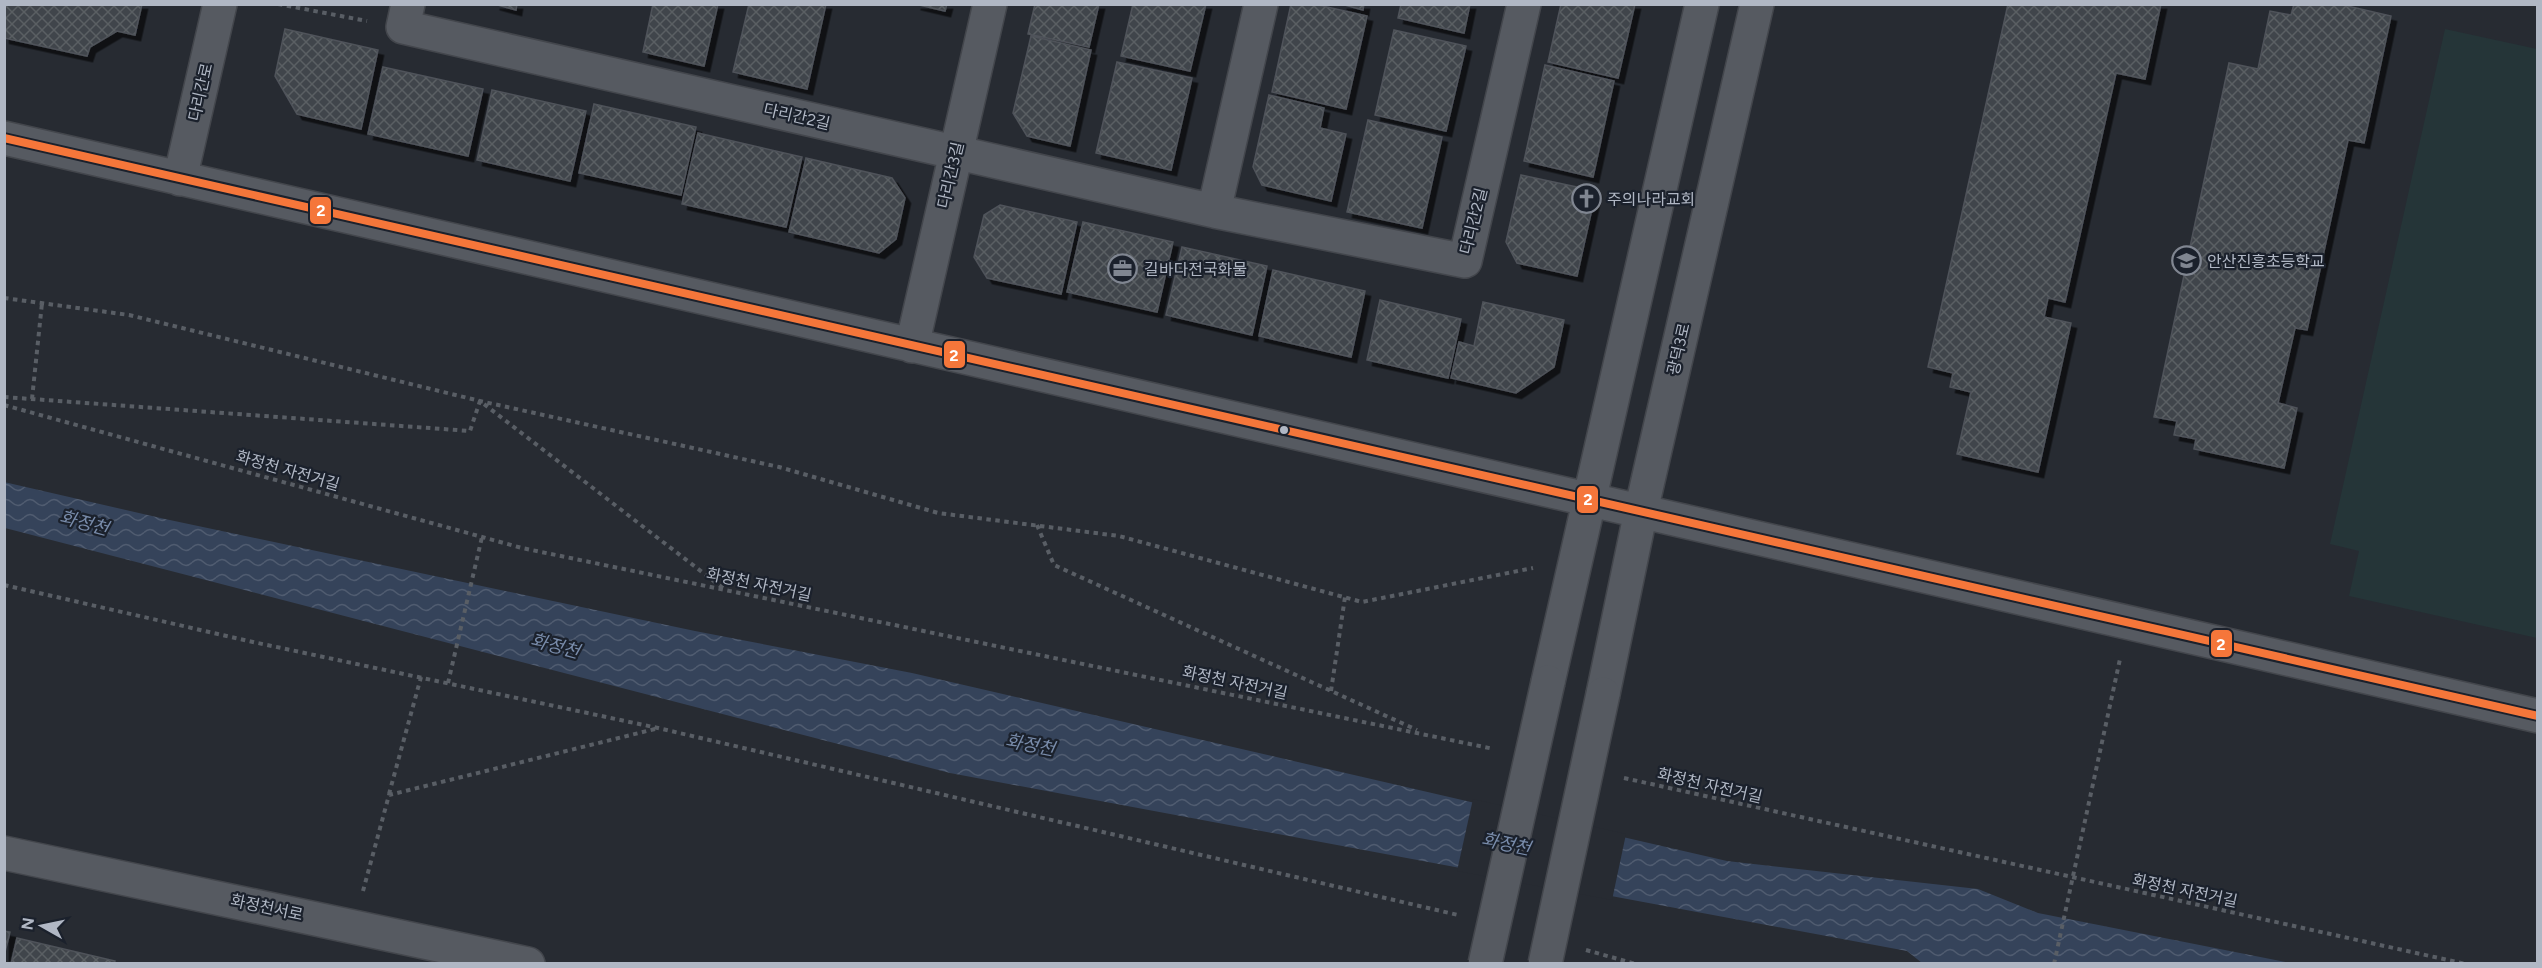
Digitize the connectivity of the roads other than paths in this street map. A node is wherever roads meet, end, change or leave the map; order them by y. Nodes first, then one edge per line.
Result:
1 (220, 4) edge
2 (990, 4) edge
3 (1261, 4) edge
4 (1524, 4) edge
5 (1701, 4) edge
6 (1757, 4) edge
7 (405, 16) edge
8 (4, 138) edge
9 (955, 152) junction
10 (180, 179) junction
11 (1214, 211) junction
12 (912, 346) junction
13 (1588, 499) junction
14 (1641, 511) junction
15 (2538, 716) edge
16 (4, 853) edge
17 (528, 963) edge
18 (1485, 963) edge
19 (1545, 963) edge

1 - 10 street, 다리간로
2 - 9 street, 다리간3길
3 - 11 street
4 - 11 street, 다리간2길
5 - 13 street
6 - 14 street, 광덕3로
7 - 9 street, 다리간2길
8 - 10 street
9 - 11 street, 다리간2길
9 - 12 street, 다리간3길
10 - 12 street
12 - 13 street
13 - 14 street
13 - 18 street, bridge
14 - 15 street
14 - 19 street, 광덕3로, bridge
16 - 17 street, 화정천서로

